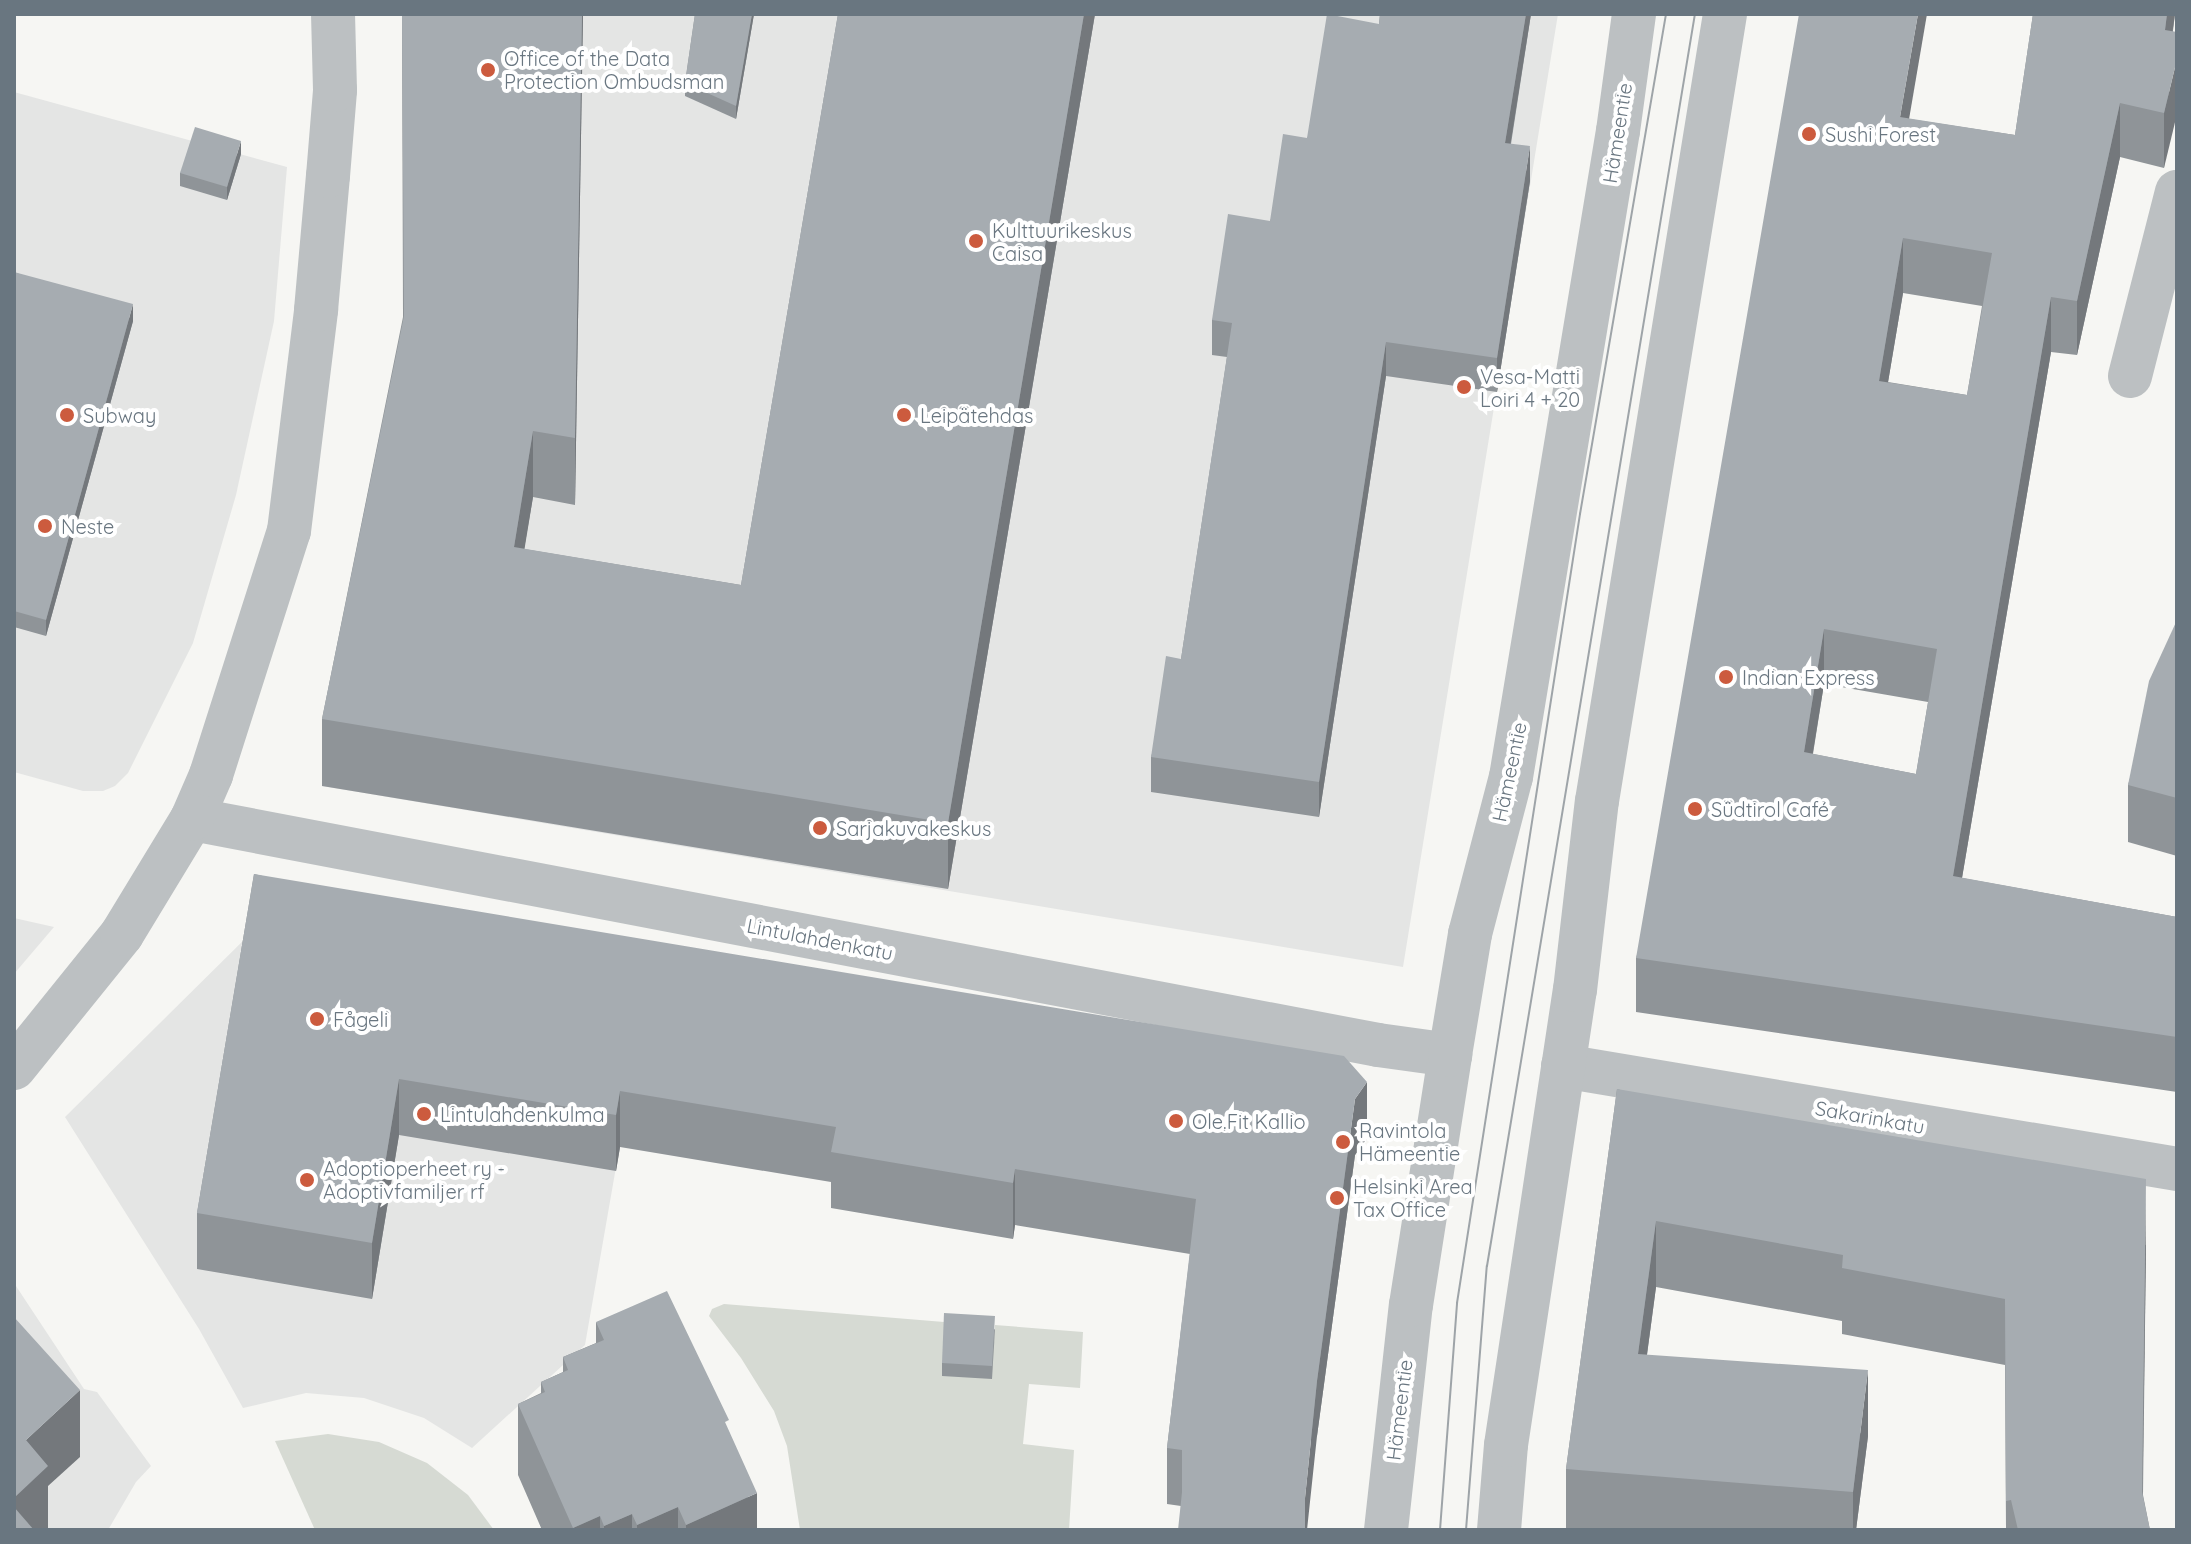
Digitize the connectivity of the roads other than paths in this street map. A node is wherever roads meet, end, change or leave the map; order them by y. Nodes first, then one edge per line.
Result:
1 (333, 14) edge
2 (1634, 14) edge
3 (1725, 14) edge
4 (2177, 192) edge
5 (2130, 376) dead end
6 (192, 819) junction
7 (1450, 1055) junction
8 (1563, 1066) junction
9 (14, 1068) edge
10 (2177, 1169) edge
11 (1386, 1530) edge
12 (1499, 1530) edge

1 - 6 street
2 - 7 street, Hämeentie
3 - 8 street
4 - 5 street
6 - 7 street, Lintulahdenkatu
6 - 9 street
7 - 11 street, Hämeentie
8 - 10 street, Sakarinkatu
8 - 12 street

